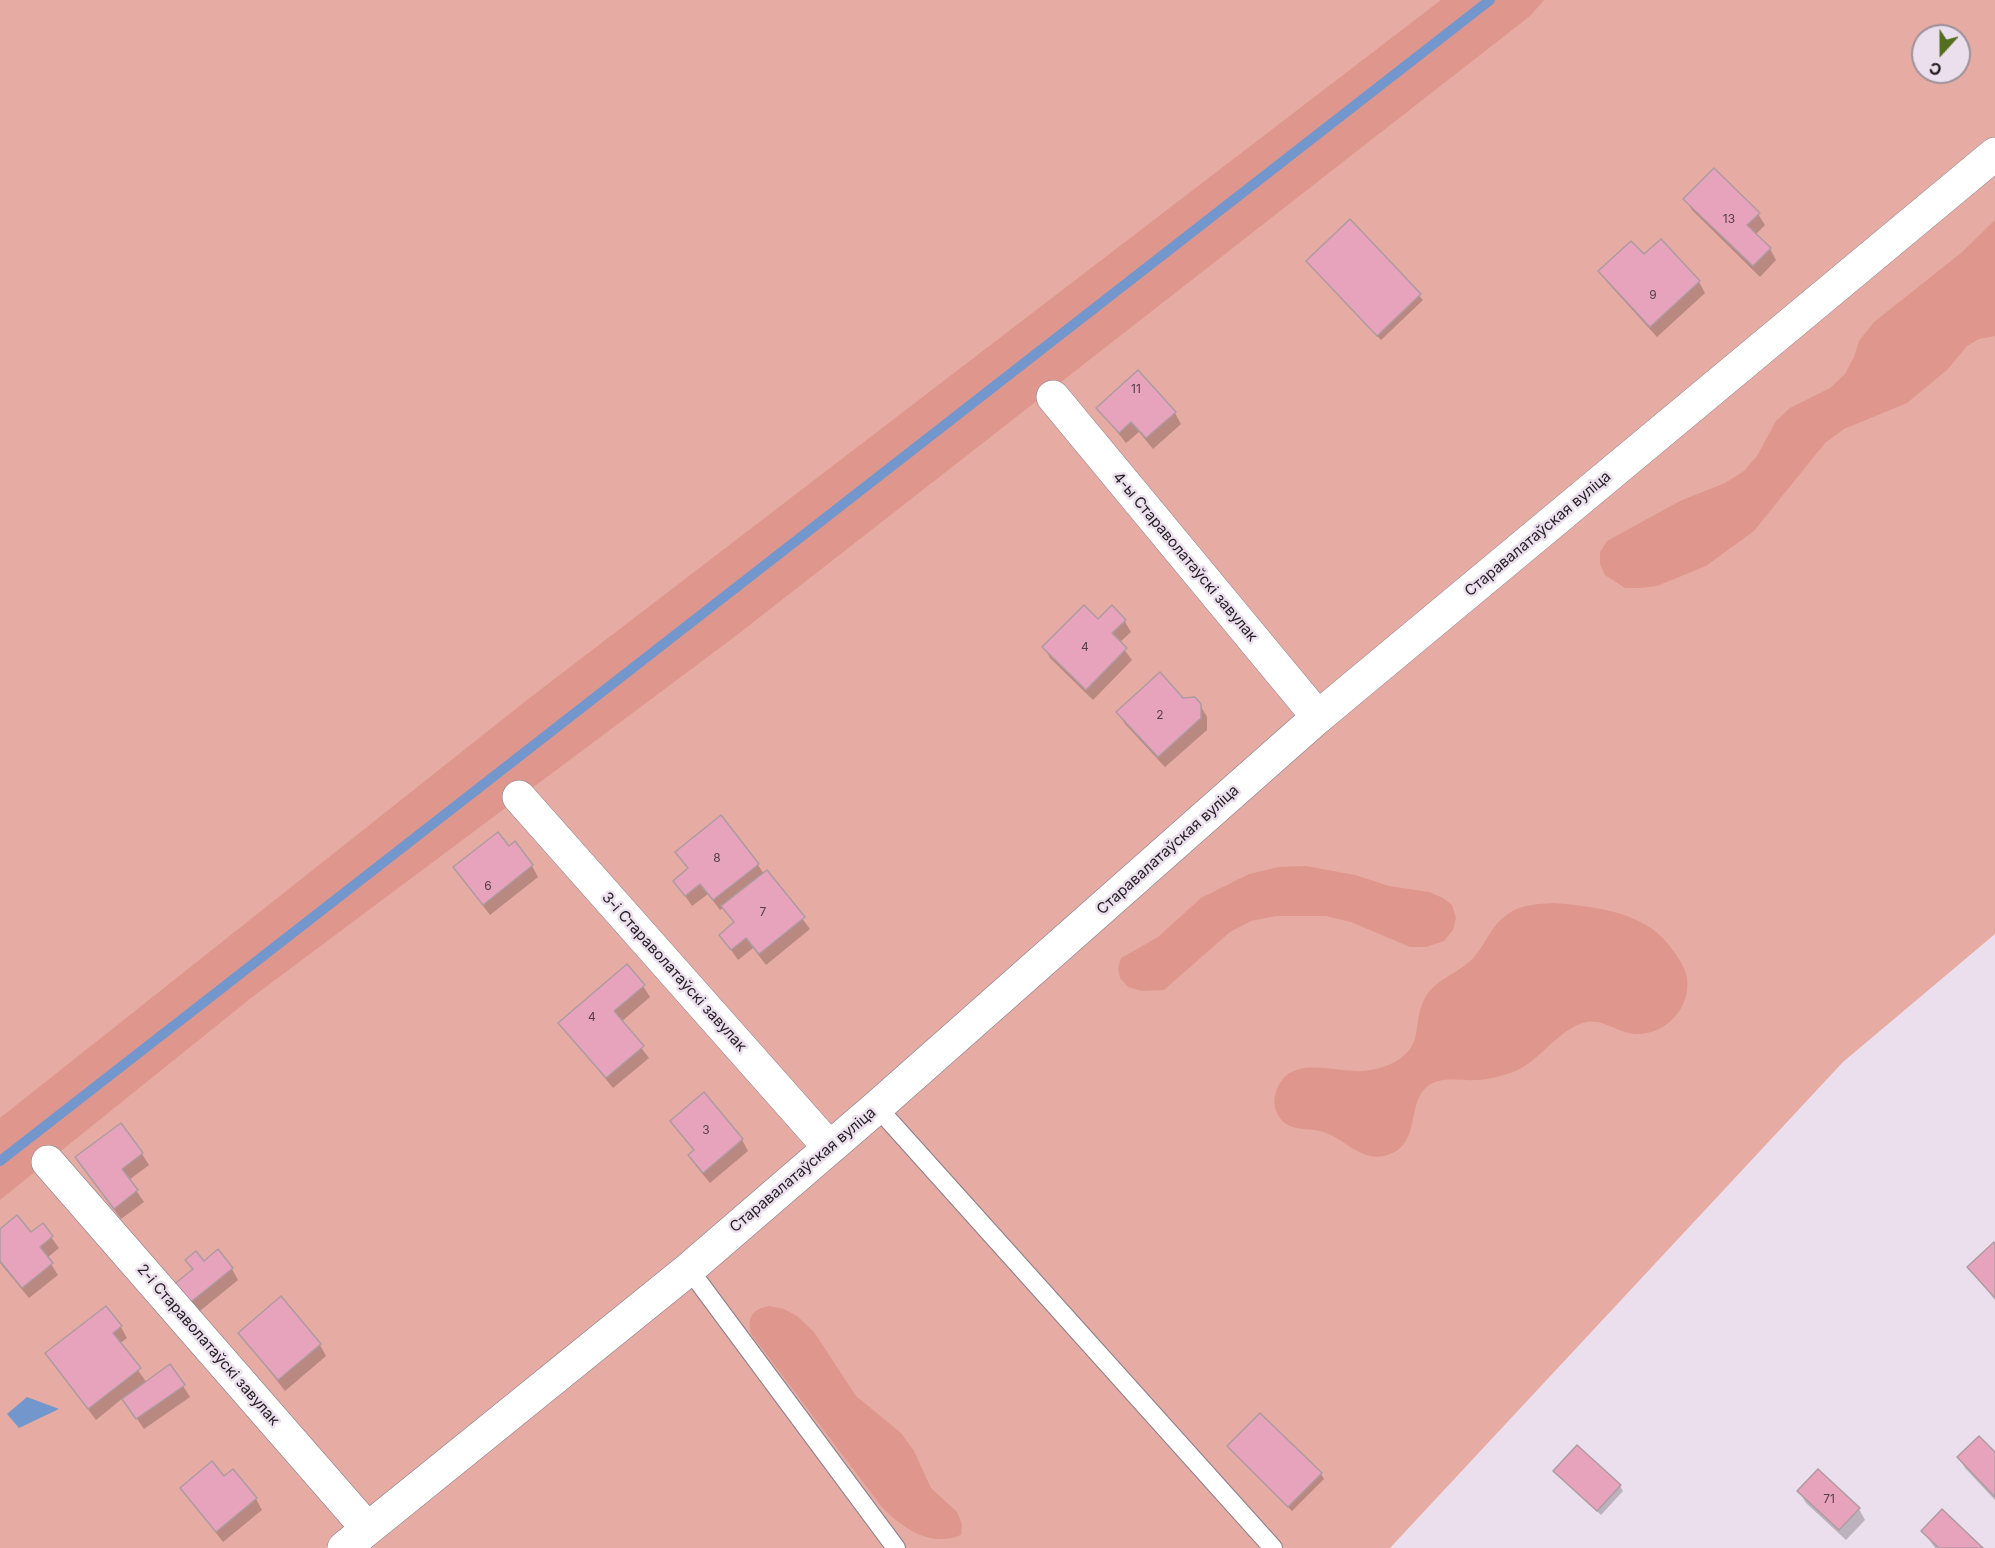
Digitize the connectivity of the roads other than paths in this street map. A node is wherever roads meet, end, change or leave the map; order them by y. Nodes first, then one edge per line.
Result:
1 (1995, 154) edge
2 (1053, 397) dead end
3 (1318, 717) junction
4 (519, 798) dead end
5 (877, 1107) junction
6 (829, 1147) junction
7 (48, 1162) dead end
8 (689, 1269) junction
9 (356, 1538) edge
10 (896, 1548) edge
11 (1273, 1548) edge

1 - 3 street, Старавалатаўская вуліца
2 - 3 street, 4-ы Стараволатаўскі завулак
3 - 5 street, Старавалатаўская вуліца
4 - 6 street, 3-і Стараволатаўскі завулак
5 - 6 street, Старавалатаўская вуліца
5 - 11 lane
6 - 8 street, Старавалатаўская вуліца
7 - 9 street, 2-і Стараволатаўскі завулак
8 - 9 street, Старавалатаўская вуліца
8 - 10 lane

